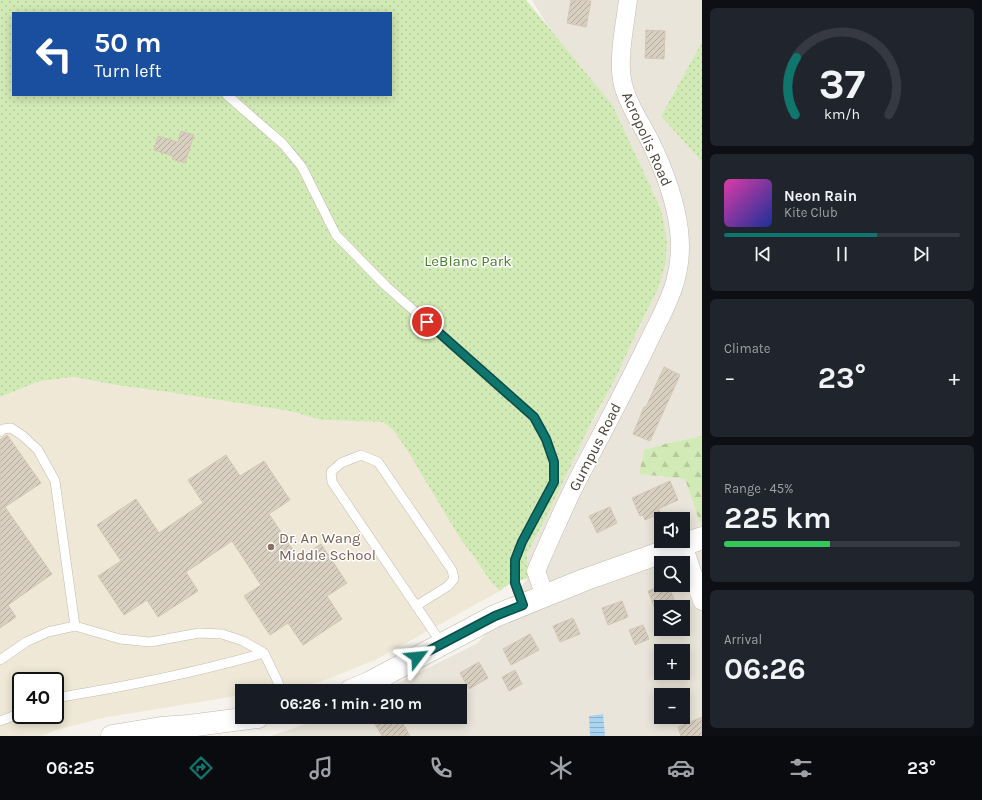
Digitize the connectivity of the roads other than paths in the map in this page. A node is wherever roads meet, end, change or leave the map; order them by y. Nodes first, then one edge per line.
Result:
1 (628, 0) edge
2 (228, 96) edge
3 (668, 301) joint
4 (0, 432) edge
5 (692, 542) edge
6 (545, 596) junction
7 (702, 601) edge
8 (523, 605) junction
9 (416, 606) junction
10 (75, 626) junction
11 (442, 644) junction
12 (264, 653) junction
13 (0, 660) edge
14 (278, 684) edge
15 (367, 684) edge
16 (64, 697) edge
17 (12, 716) edge
18 (0, 721) edge
19 (235, 722) edge
20 (198, 731) edge
21 (112, 736) edge

1 - 3 street, Acropolis Road
2 - 8 lane
3 - 6 street, Gumpus Road
4 - 10 lane
5 - 6 street
5 - 7 street
6 - 8 street
8 - 11 street
9 - 9 lane
9 - 11 lane
10 - 12 lane
10 - 13 lane
11 - 15 street
12 - 14 lane
12 - 16 lane
17 - 18 lane
19 - 20 street
20 - 21 street

